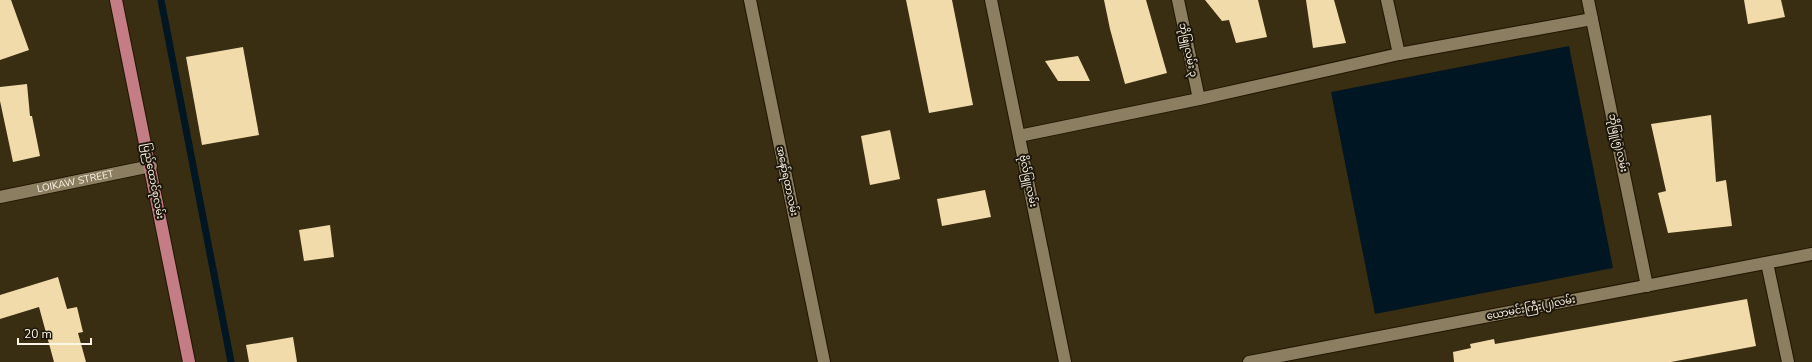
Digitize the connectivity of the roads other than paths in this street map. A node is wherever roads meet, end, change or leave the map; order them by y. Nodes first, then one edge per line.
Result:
1 (116, 0) edge
2 (750, 0) edge
3 (991, 0) edge
4 (1178, 0) edge
5 (1388, 0) edge
6 (1588, 0) edge
7 (1592, 19) junction
8 (1399, 54) junction
9 (1199, 99) junction
10 (1019, 136) junction
11 (151, 166) junction
12 (0, 197) edge
13 (1812, 254) edge
14 (1767, 263) junction
15 (1648, 286) junction
16 (189, 362) edge
17 (824, 362) edge
18 (1065, 362) edge
19 (1249, 362) edge
20 (1788, 362) edge

1 - 11 main road, ပြည်ထောင်စုလမ်း
2 - 17 street, အနော်ရထာလမ်း
3 - 10 street, ဗိုလ်ဖြူလမ်း
4 - 9 street, ဘိုဖြူလမ်း ၃
5 - 8 street
6 - 7 street, ဘိုဖြူ(၅)လမ်း
7 - 8 street
7 - 15 street, ဘိုဖြူ(၅)လမ်း
8 - 9 street
9 - 10 street
10 - 18 street, ဗိုလ်ဖြူလမ်း
11 - 12 street, LOIKAW STREET
11 - 16 main road, ပြည်ထောင်စုလမ်း
13 - 14 street, ယောမင်းကြီး(၂)လမ်း
14 - 15 street, ယောမင်းကြီး(၂)လမ်း
14 - 20 street
15 - 19 street, ယောမင်းကြီး(၂)လမ်း

